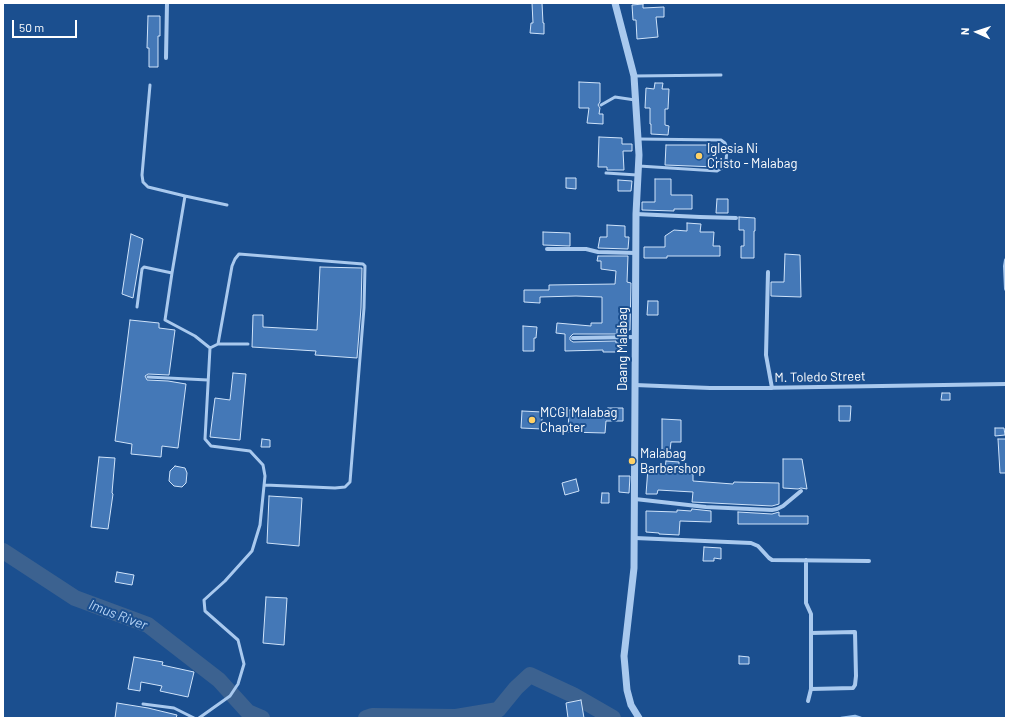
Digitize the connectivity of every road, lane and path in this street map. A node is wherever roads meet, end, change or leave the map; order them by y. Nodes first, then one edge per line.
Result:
1 (167, 3) edge
2 (615, 3) edge
3 (166, 58) dead end
4 (721, 75) dead end
5 (634, 76) junction
6 (150, 85) dead end
7 (637, 100) junction
8 (601, 105) dead end
9 (638, 139) junction
10 (639, 166) junction
11 (606, 173) dead end
12 (639, 175) junction
13 (185, 196) junction
14 (227, 205) dead end
15 (636, 214) junction
16 (736, 218) dead end
17 (547, 249) dead end
18 (636, 253) junction
19 (1006, 260) edge
20 (768, 272) dead end
21 (172, 273) junction
22 (1006, 289) edge
23 (137, 307) dead end
24 (635, 337) junction
25 (574, 338) dead end
26 (218, 344) junction
27 (248, 344) dead end
28 (210, 348) junction
29 (148, 377) dead end
30 (208, 380) junction
31 (635, 384) junction
32 (1006, 384) edge
33 (772, 388) junction
34 (265, 485) junction
35 (802, 491) dead end
36 (635, 499) junction
37 (635, 538) junction
38 (806, 560) junction
39 (869, 561) dead end
40 (811, 633) junction
41 (811, 689) junction
42 (808, 701) dead end
43 (143, 704) dead end
44 (194, 718) edge
45 (199, 718) edge
46 (639, 718) edge

1 - 3 street
2 - 5 street, Daang Malabag
4 - 5 lane
5 - 7 street, Daang Malabag
6 - 13 lane
7 - 8 lane
7 - 9 street, Daang Malabag
9 - 10 street, Daang Malabag
9 - 10 lane
10 - 12 street, Daang Malabag
11 - 12 lane
12 - 15 street, Daang Malabag
13 - 14 lane
13 - 21 lane
15 - 16 street
15 - 18 street, Daang Malabag
17 - 18 street
18 - 24 street, Daang Malabag
19 - 22 street
20 - 33 street
21 - 23 lane
21 - 28 lane
24 - 25 street
24 - 31 street, Daang Malabag
26 - 27 lane
26 - 28 lane
26 - 34 lane
28 - 30 lane
29 - 30 lane
30 - 34 lane
31 - 33 street, M. Toledo Street
31 - 36 street, Daang Malabag
32 - 33 street, M. Toledo Street
34 - 45 lane
35 - 36 street
36 - 37 street, Daang Malabag
37 - 38 street
37 - 46 street, Daang Malabag
38 - 39 street
38 - 40 street
40 - 41 street
40 - 41 street
41 - 42 street
43 - 44 lane

